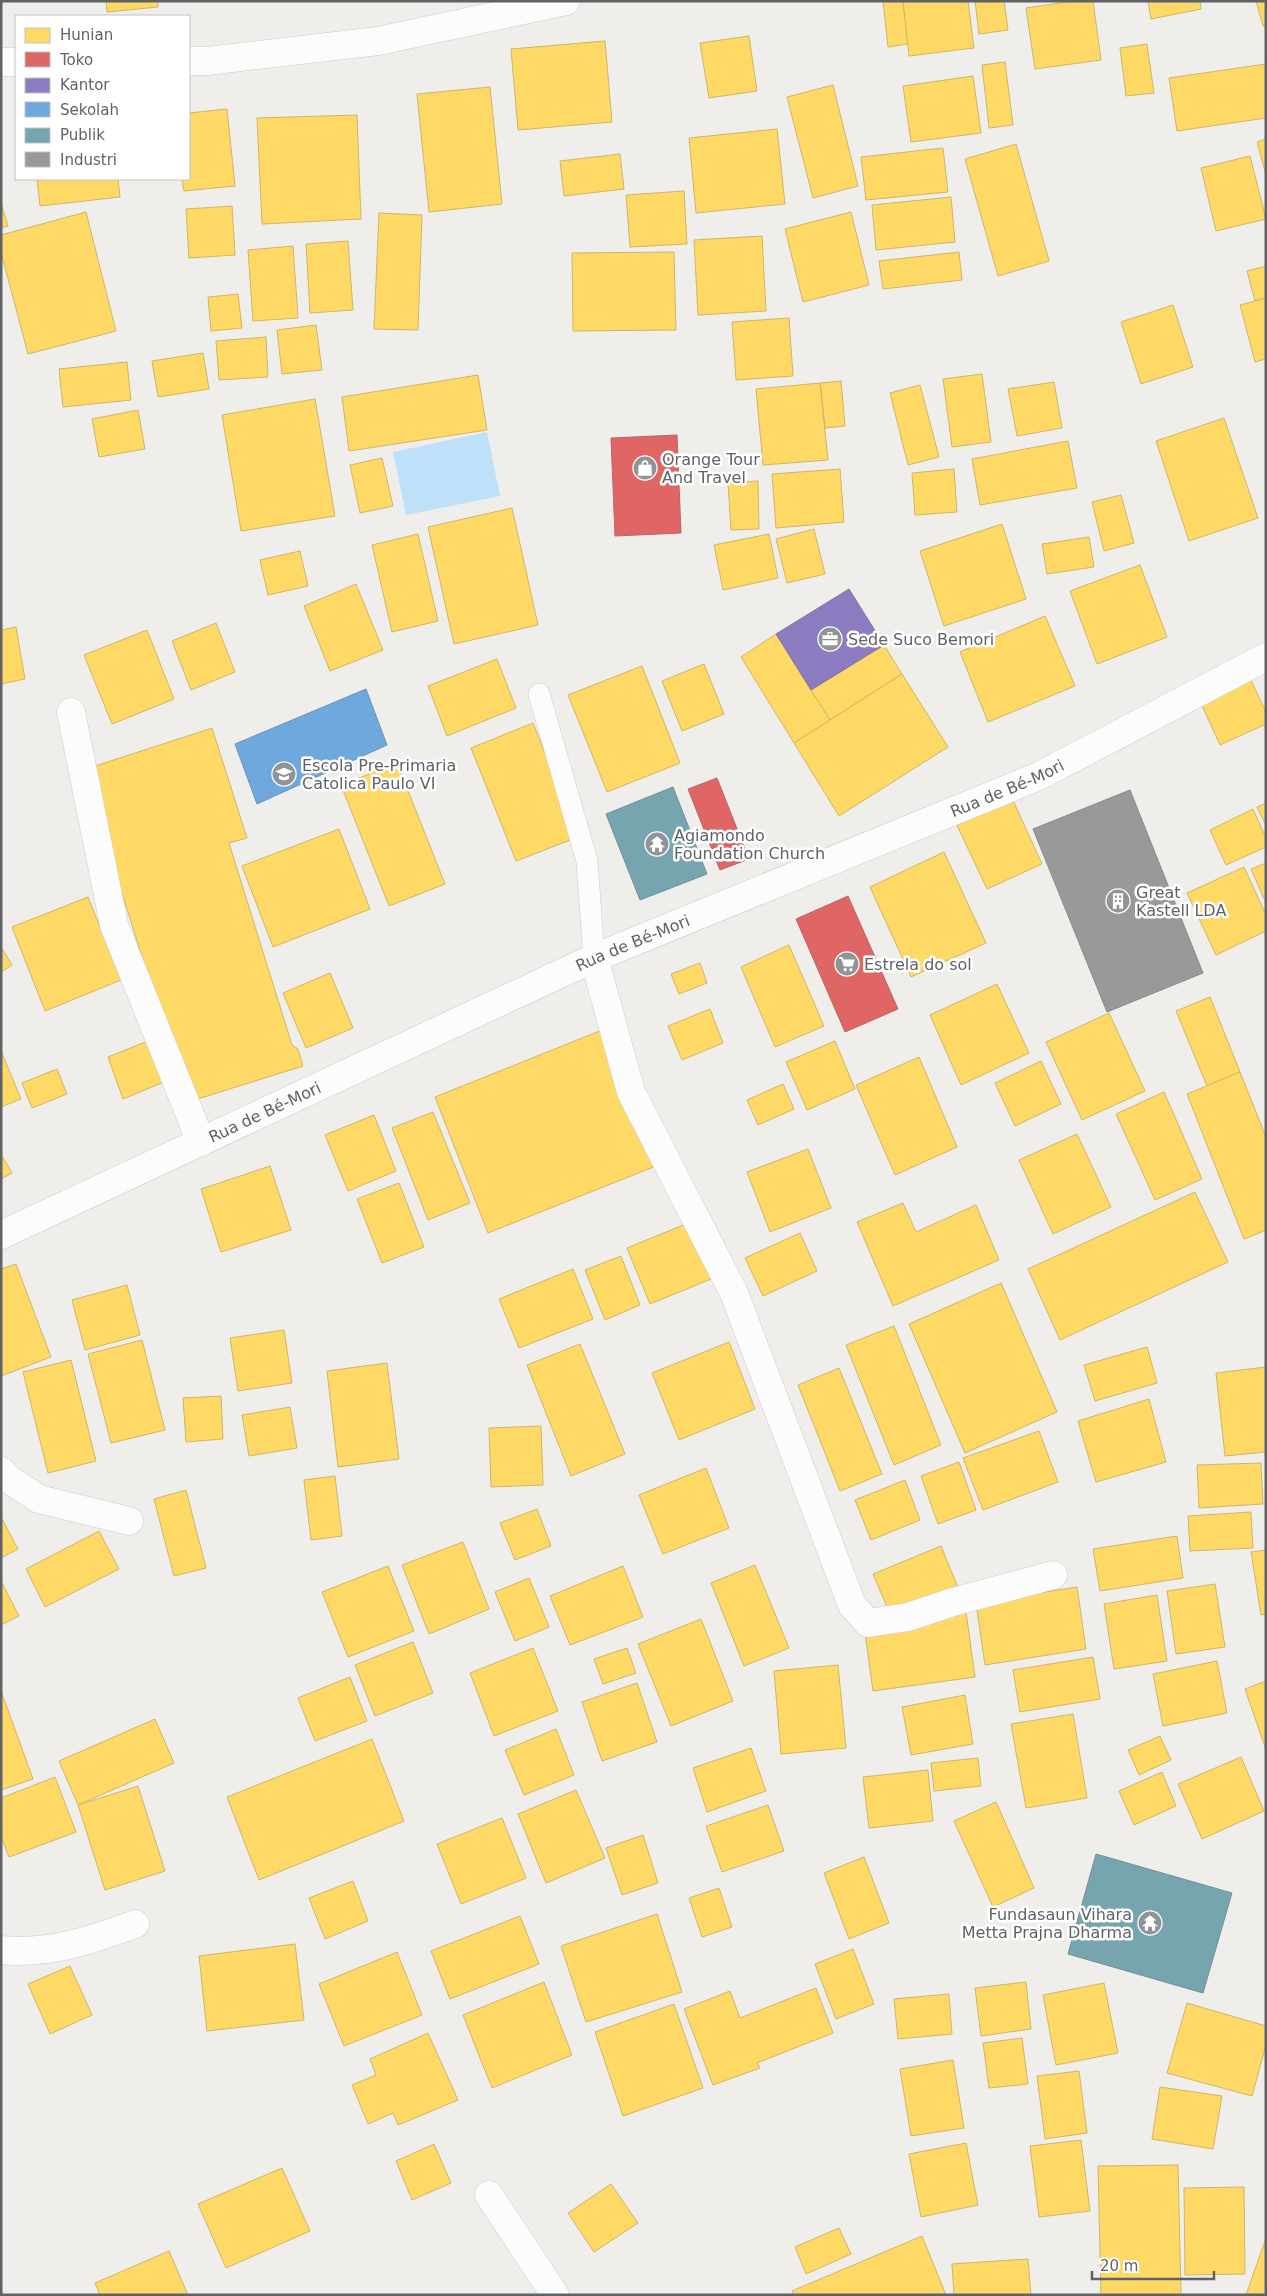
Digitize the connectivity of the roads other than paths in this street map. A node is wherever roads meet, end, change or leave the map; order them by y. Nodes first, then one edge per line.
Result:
1 (566, 1) edge
2 (190, 61) edge
3 (1, 62) edge
4 (15, 62) edge
5 (1266, 657) edge
6 (539, 694) dead end
7 (71, 712) dead end
8 (594, 958) junction
9 (200, 1142) junction
10 (1, 1235) edge
11 (1, 1471) edge
12 (129, 1521) dead end
13 (1053, 1575) dead end
14 (135, 1924) dead end
15 (1, 1950) edge
16 (489, 2195) dead end
17 (555, 2295) edge

1 - 2 street
3 - 4 street
5 - 8 street, Rua de Bé-Mori
6 - 8 lane
7 - 9 street
8 - 9 street, Rua de Bé-Mori
8 - 13 street
9 - 10 street, Rua de Bé-Mori
11 - 12 street
14 - 15 street
16 - 17 street

